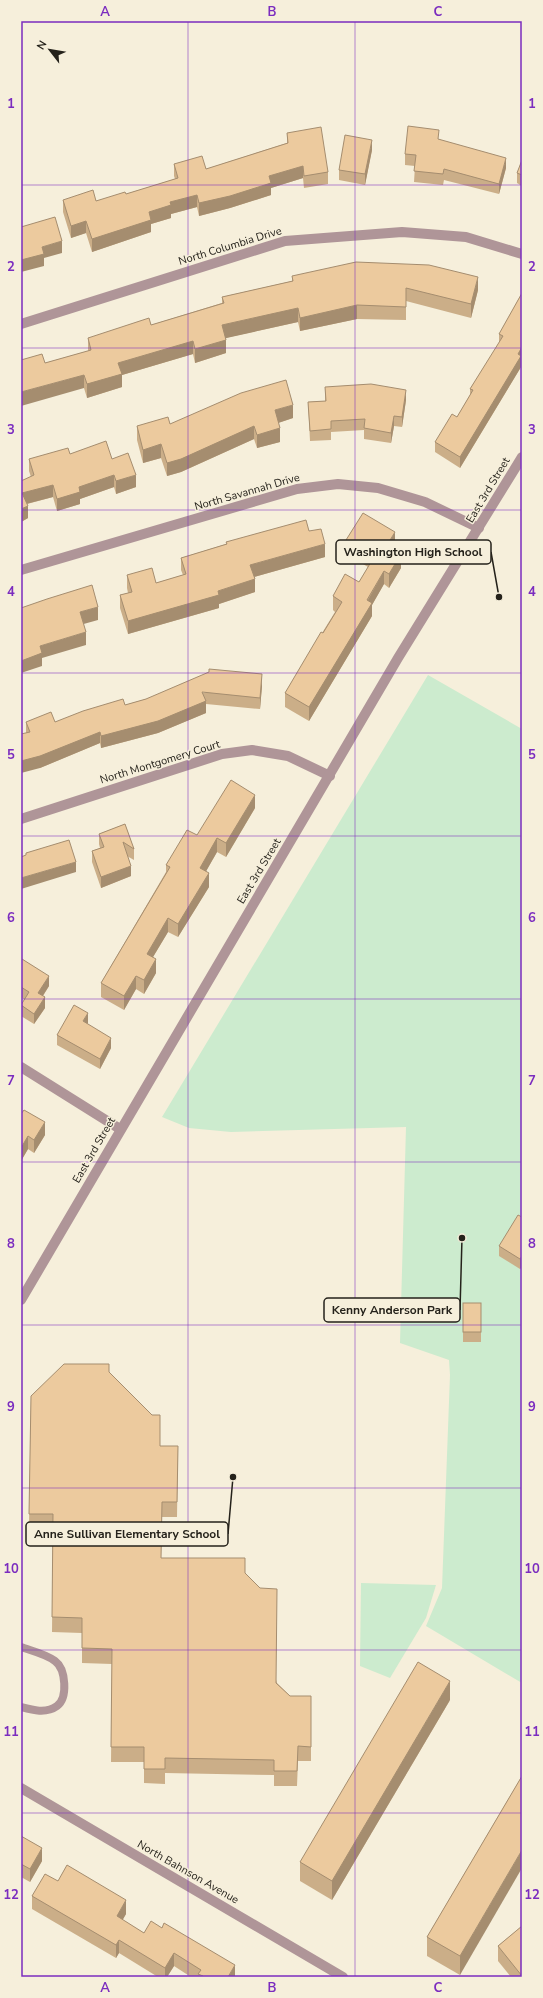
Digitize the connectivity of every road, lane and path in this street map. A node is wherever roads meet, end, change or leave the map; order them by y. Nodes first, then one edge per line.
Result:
1 (522, 254) edge
2 (21, 324) edge
3 (522, 457) edge
4 (479, 528) junction
5 (21, 570) edge
6 (330, 776) junction
7 (21, 819) edge
8 (21, 1067) edge
9 (120, 1129) junction
10 (21, 1300) edge
11 (21, 1647) edge
12 (21, 1707) edge
13 (21, 1788) edge
14 (343, 1977) edge

1 - 2 street, North Columbia Drive
3 - 4 street, East 3rd Street
4 - 5 street, North Savannah Drive
4 - 6 street, East 3rd Street
6 - 7 street, North Montgomery Court
6 - 9 street, East 3rd Street
8 - 9 street
9 - 10 street, East 3rd Street
11 - 12 lane
13 - 14 street, North Bahnson Avenue

